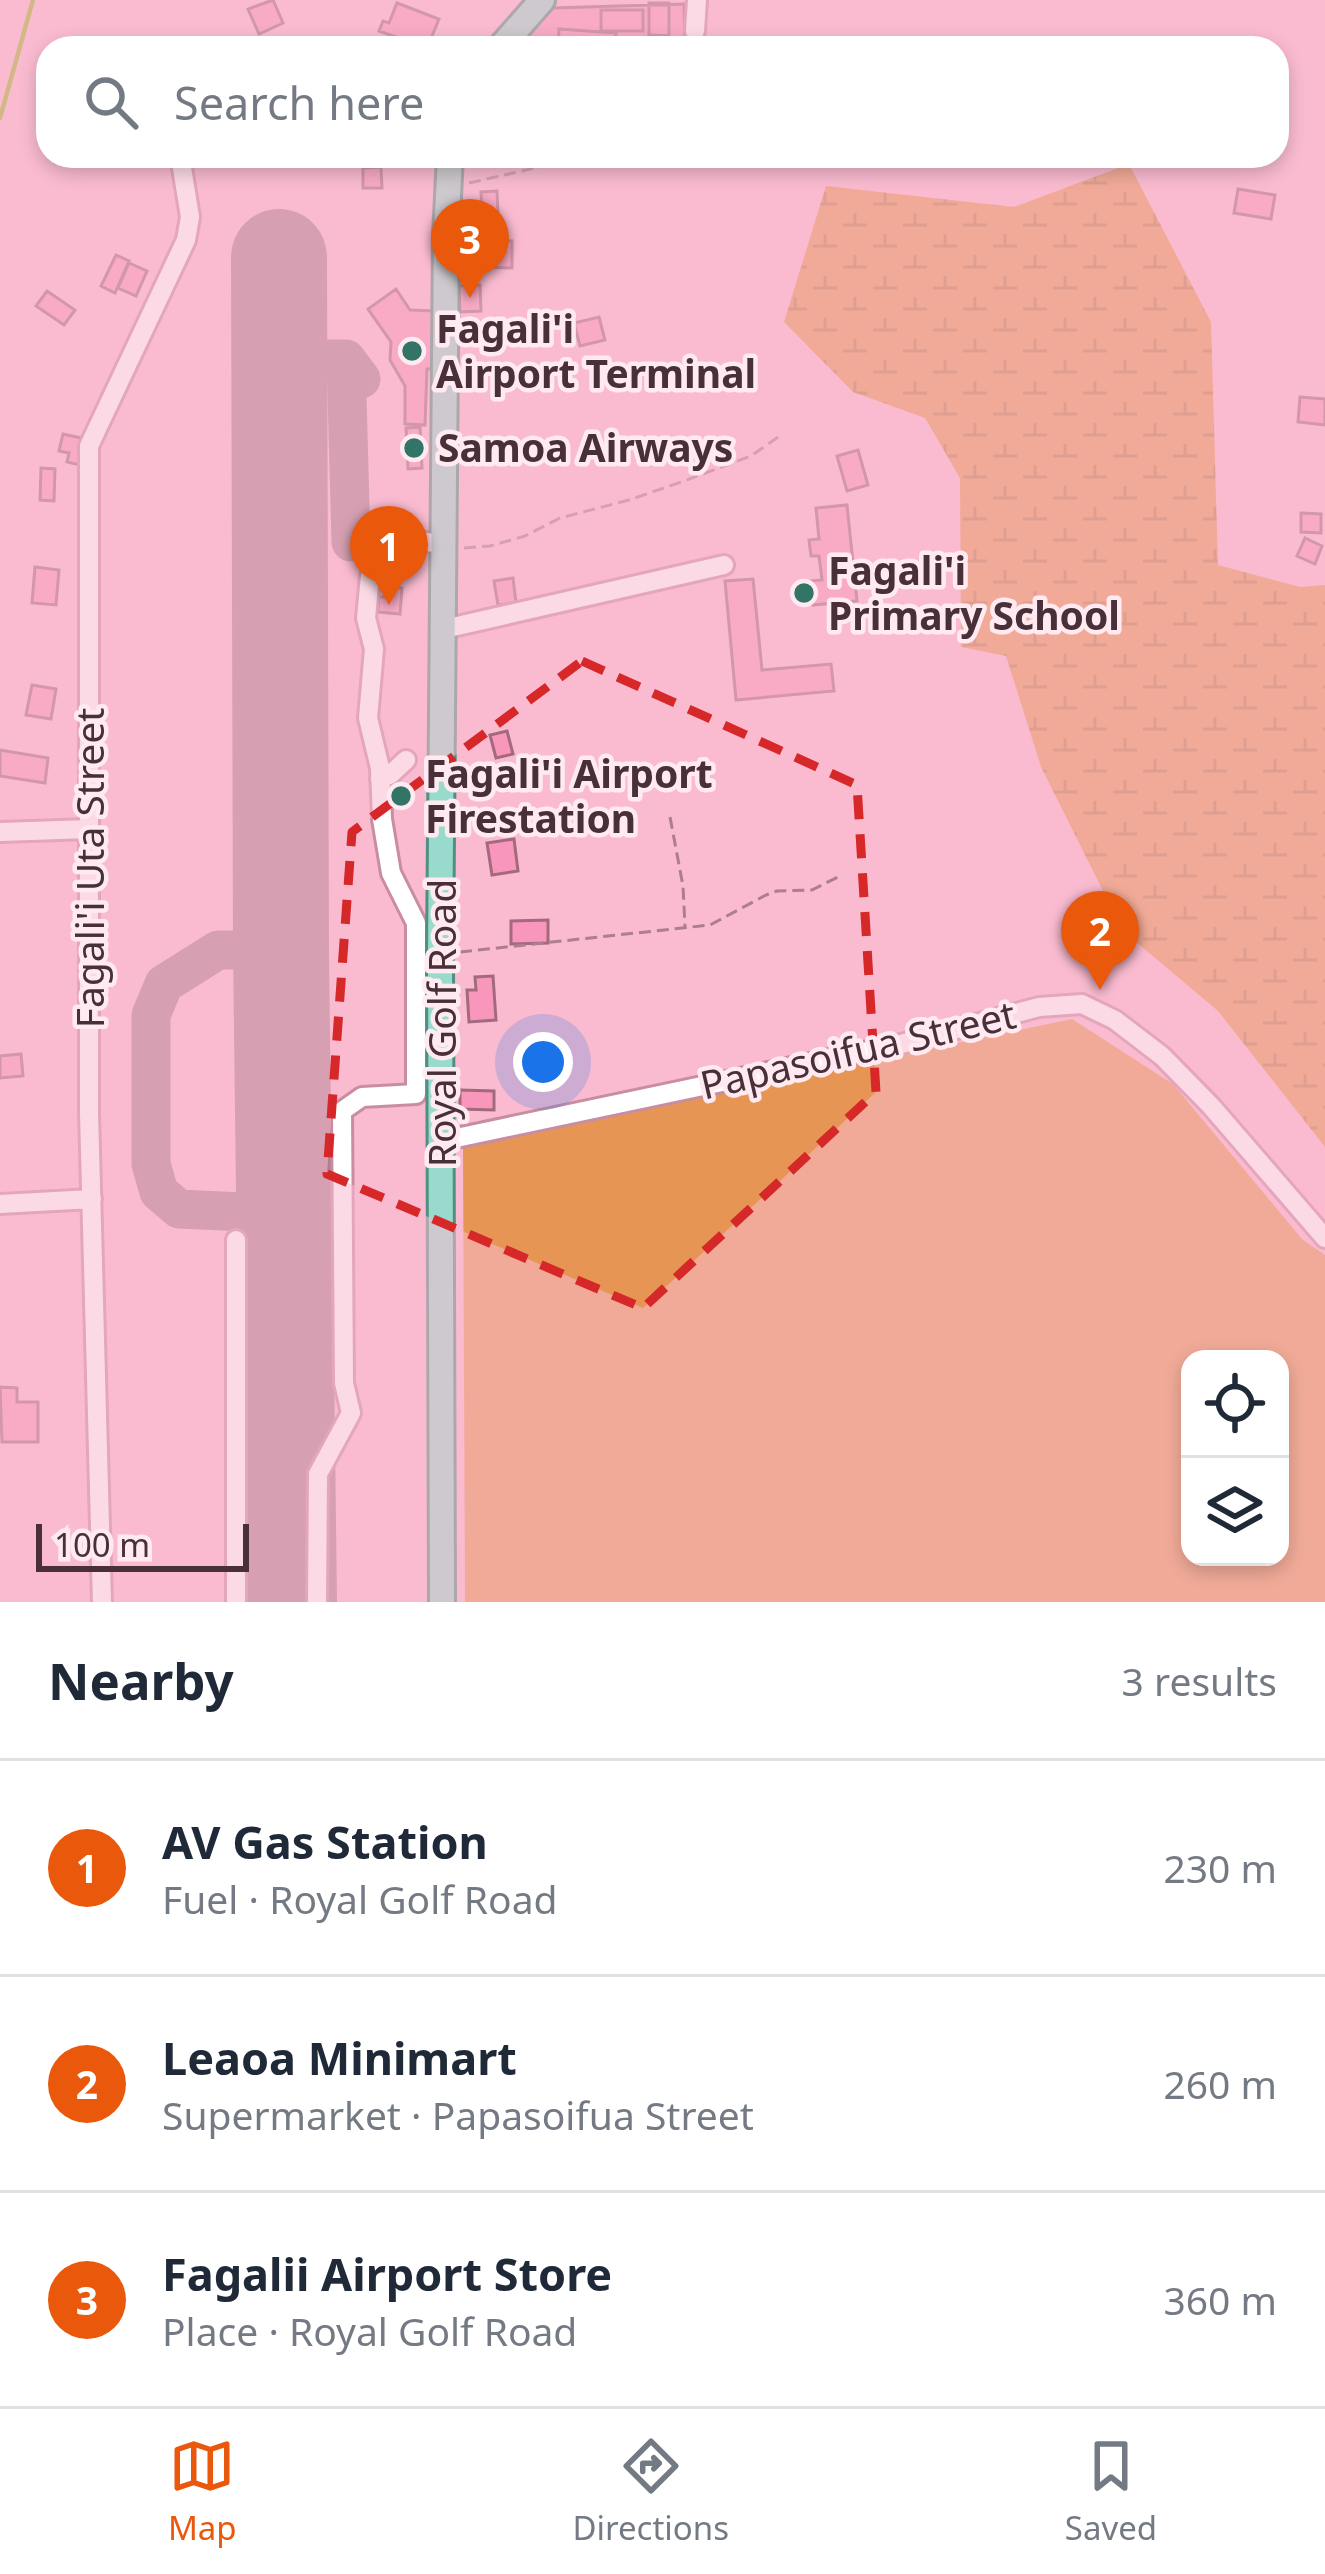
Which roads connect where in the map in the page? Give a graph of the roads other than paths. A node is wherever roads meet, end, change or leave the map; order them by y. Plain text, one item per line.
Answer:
1 (542, 0) edge
2 (697, 0) edge
3 (695, 31) dead end
4 (510, 36) edge
5 (182, 168) edge
6 (450, 168) edge
7 (445, 547) junction
8 (724, 565) dead end
9 (380, 566) junction
10 (388, 590) dead end
11 (444, 629) junction
12 (406, 760) dead end
13 (380, 779) junction
14 (90, 829) junction
15 (0, 832) edge
16 (442, 1142) junction
17 (92, 1199) junction
18 (0, 1204) edge
19 (1325, 1238) edge
20 (236, 1240) dead end
21 (102, 1602) edge
22 (236, 1602) edge
23 (317, 1602) edge
24 (442, 1602) edge

1 - 4 main road
2 - 3 street
5 - 14 street, Fagali'i Uta Street
6 - 7 main road, Royal Golf Road
7 - 9 street
7 - 11 main road, Royal Golf Road
8 - 11 street
9 - 10 street
9 - 13 street
11 - 16 main road, Royal Golf Road
12 - 13 street
13 - 23 street
14 - 15 street
14 - 17 street, Fagali'i Uta Street
16 - 19 street, Papasoifua Street
16 - 24 main road, Royal Golf Road
17 - 18 street
17 - 21 street, Fagali'i Uta Street
20 - 22 street

